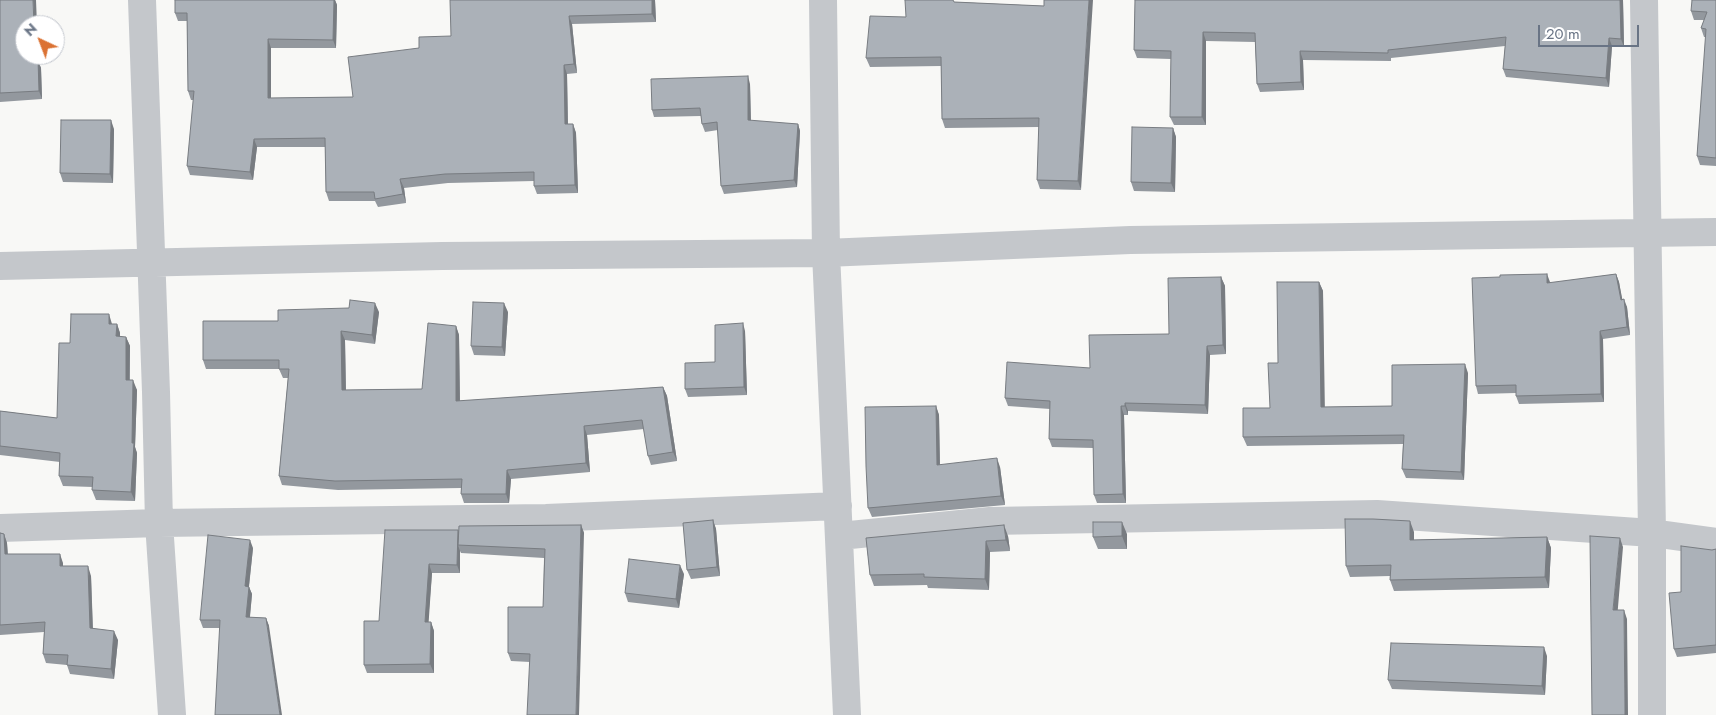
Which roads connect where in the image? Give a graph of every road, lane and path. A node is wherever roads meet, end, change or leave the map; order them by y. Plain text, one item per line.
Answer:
1 (142, 0) edge
2 (823, 0) edge
3 (1644, 0) edge
4 (1716, 232) edge
5 (1647, 233) junction
6 (826, 253) junction
7 (152, 263) junction
8 (0, 266) edge
9 (838, 506) junction
10 (159, 523) junction
11 (0, 528) edge
12 (1652, 533) junction
13 (840, 536) junction
14 (1716, 542) edge
15 (172, 715) edge
16 (847, 715) edge
17 (1652, 715) edge

1 - 7 street
2 - 6 street
3 - 5 street
4 - 5 street
5 - 6 street
5 - 12 street
6 - 7 street
6 - 9 street
7 - 8 street
7 - 10 street
9 - 10 street
9 - 13 street
10 - 11 street
10 - 15 street
12 - 13 street
12 - 14 street
12 - 17 street
13 - 16 street

